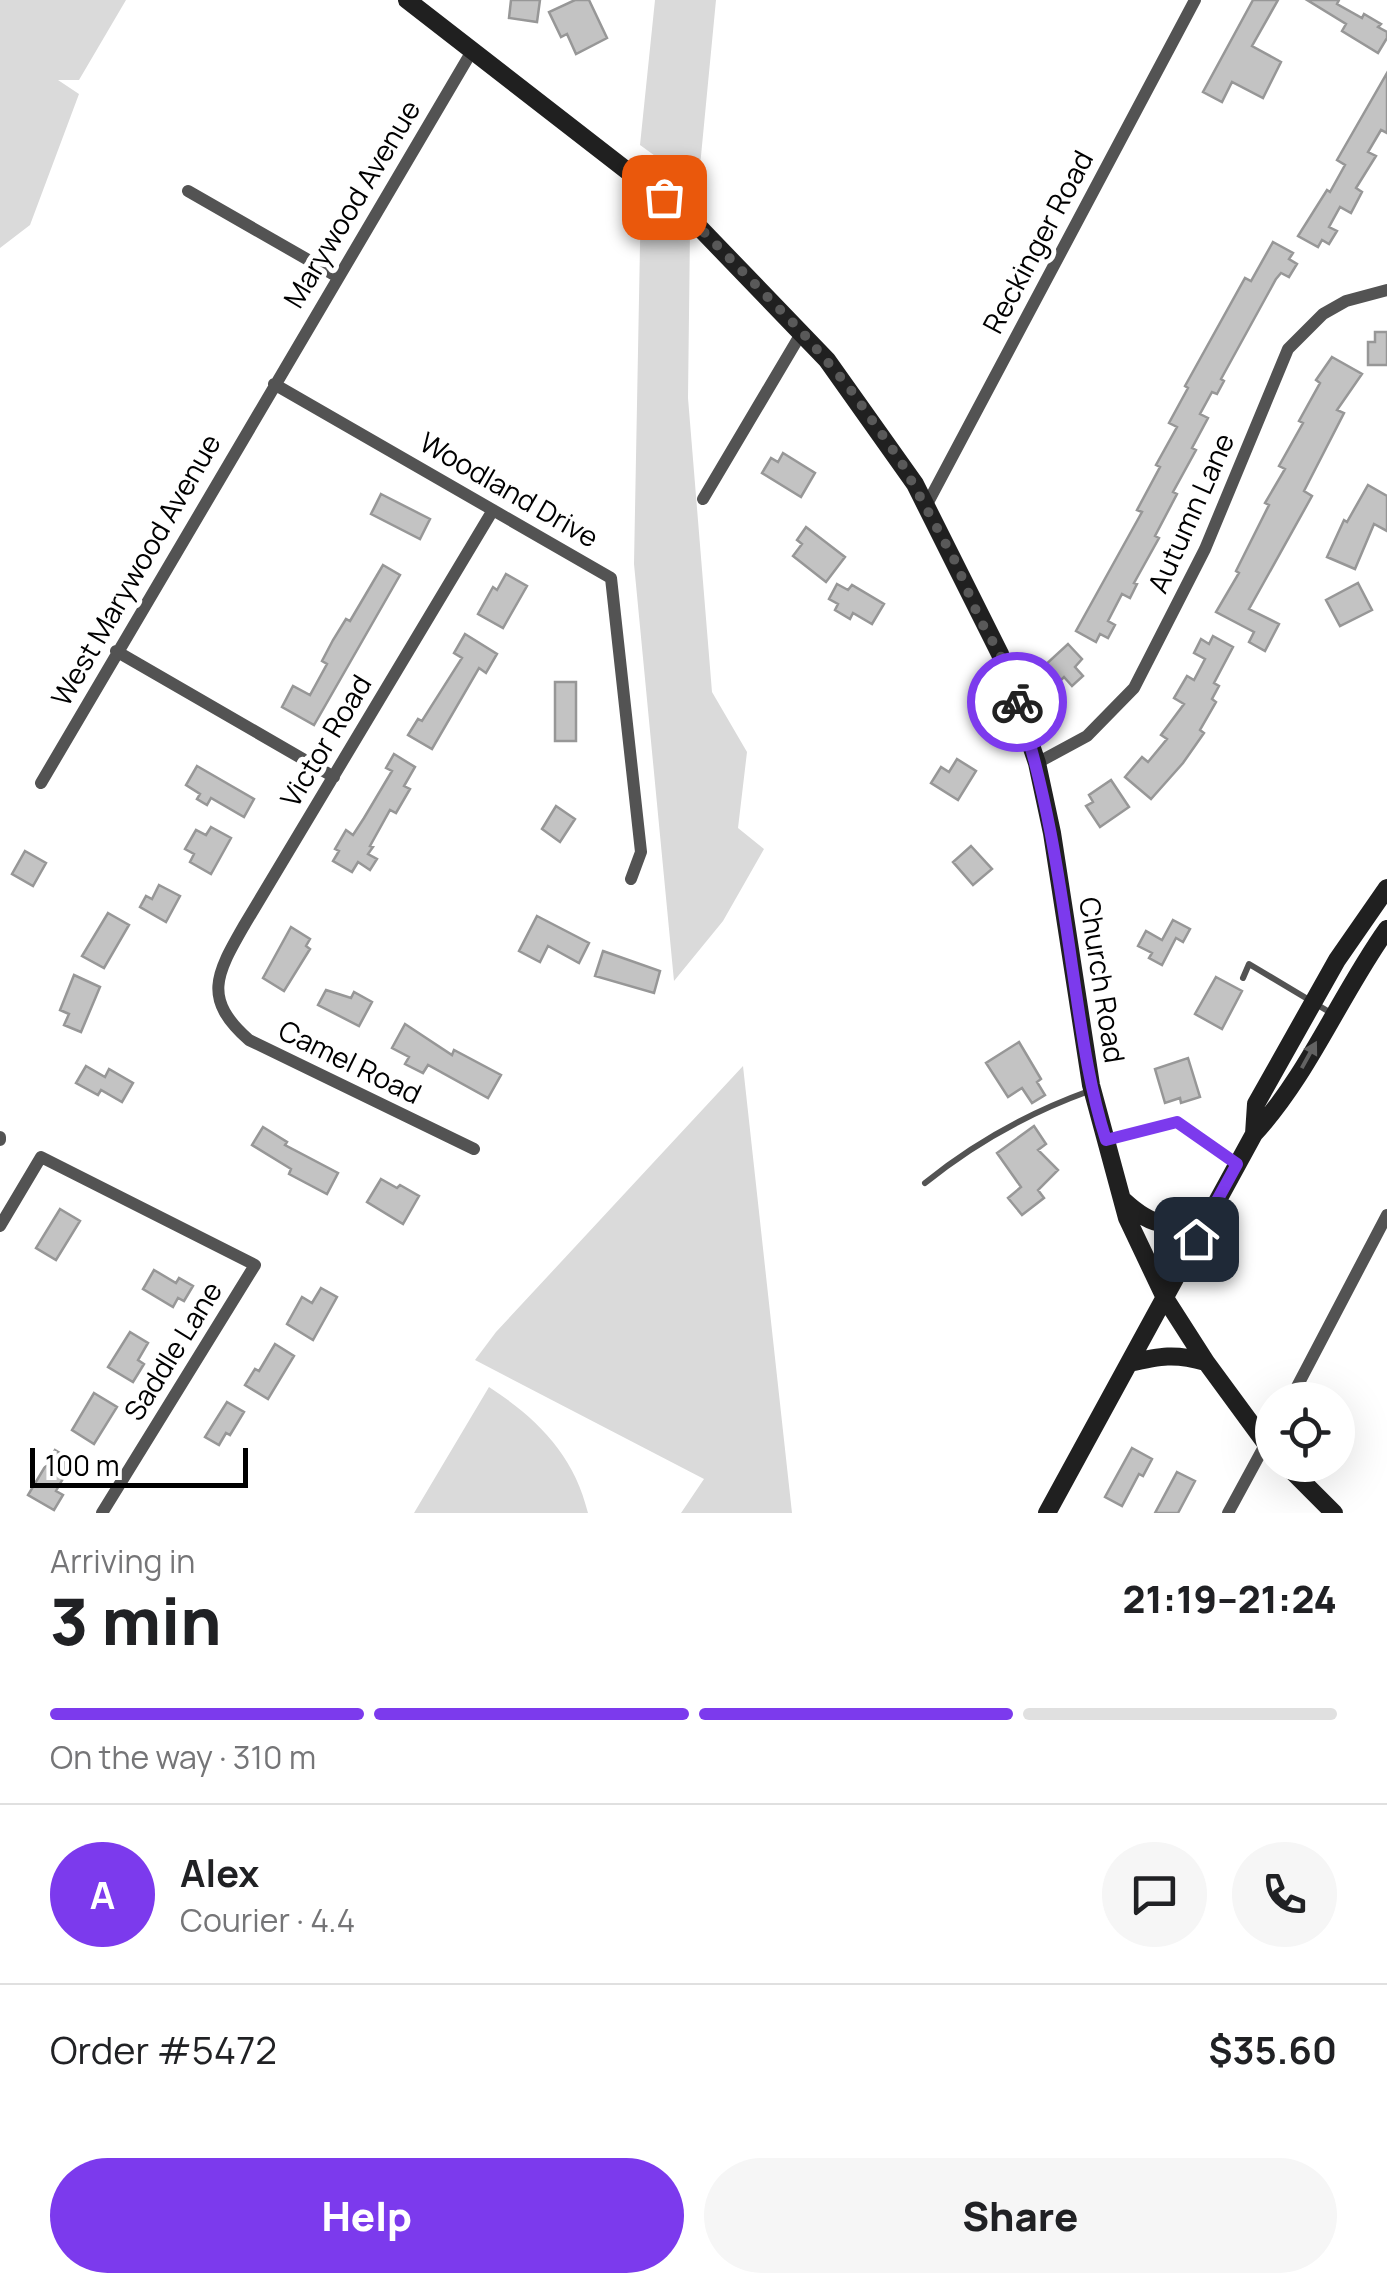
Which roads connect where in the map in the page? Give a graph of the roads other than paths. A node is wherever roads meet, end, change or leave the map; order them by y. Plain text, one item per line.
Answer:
1 (406, 0) edge
2 (1195, 0) edge
3 (472, 51) junction
4 (188, 192) dead end
5 (338, 277) junction
6 (1387, 290) edge
7 (802, 332) junction
8 (274, 384) junction
9 (702, 499) dead end
10 (925, 508) junction
11 (494, 510) junction
12 (116, 651) junction
13 (1038, 762) junction
14 (334, 777) junction
15 (41, 783) dead end
16 (631, 880) dead end
17 (1387, 888) edge
18 (1387, 929) edge
19 (1243, 978) dead end
20 (219, 1002) joint
21 (1312, 1002) junction
22 (1332, 1014) junction
23 (1092, 1090) junction
24 (1254, 1134) junction
25 (1106, 1140) junction
26 (474, 1149) dead end
27 (1237, 1164) junction
28 (925, 1183) dead end
29 (1121, 1198) junction
30 (1212, 1210) junction
31 (1387, 1216) edge
32 (0, 1226) edge
33 (1165, 1298) junction
34 (1206, 1362) junction
35 (1129, 1364) junction
36 (1299, 1382) edge
37 (1255, 1424) edge
38 (1255, 1468) edge
39 (1303, 1482) edge
40 (102, 1513) edge
41 (1048, 1513) edge
42 (1228, 1513) edge
43 (1334, 1513) edge

1 - 3 street, Church Road
2 - 10 street, Reckinger Road
3 - 5 street, Marywood Avenue
3 - 7 street, Church Road
4 - 5 street
5 - 8 street, Marywood Avenue
6 - 13 street, Autumn Lane
7 - 9 street
7 - 10 street, Church Road
8 - 11 street, Woodland Drive
8 - 12 street, West Marywood Avenue
10 - 13 street, Church Road
11 - 14 street, Victor Road
11 - 16 street, Woodland Drive
12 - 14 street
12 - 15 street, West Marywood Avenue
13 - 23 street, Church Road
14 - 20 street, Victor Road
17 - 21 street
18 - 22 street
19 - 21 lane
20 - 26 street, Camel Road
21 - 22 lane
21 - 24 street
24 -> 22 street
23 - 25 street, Church Road
23 - 28 lane
24 - 27 street
25 - 27 lane
25 - 29 street, Church Road
27 - 30 street
29 - 30 street
29 - 33 street, Church Road
30 - 33 street
31 - 36 street
32 - 40 street, Saddle Lane
33 - 34 street, Church Road
33 - 35 street
34 - 35 street
34 - 37 street, Church Road
35 - 41 street
38 - 42 street
39 - 43 street

